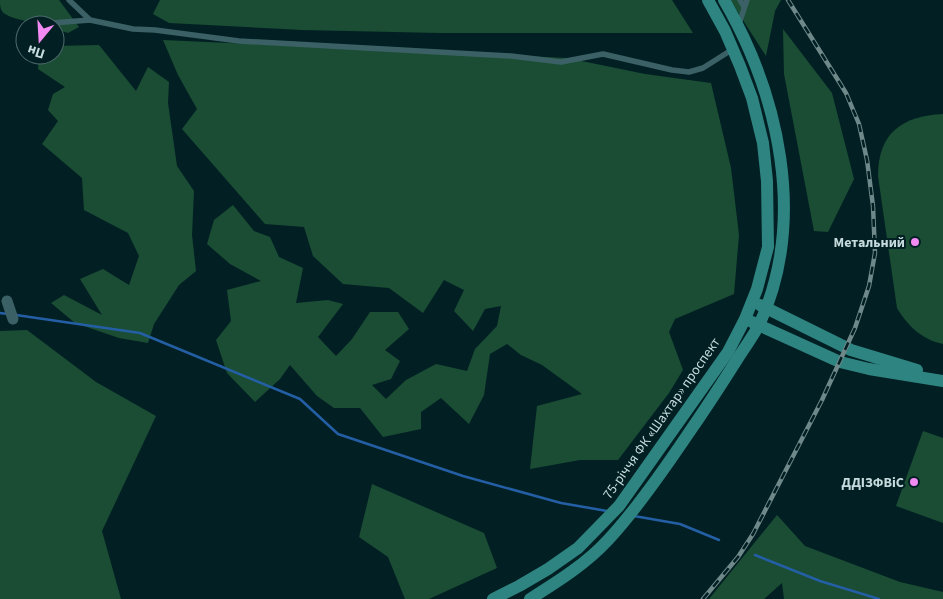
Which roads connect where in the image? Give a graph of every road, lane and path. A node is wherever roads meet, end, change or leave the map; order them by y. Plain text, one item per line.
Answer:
1 (69, 0) edge
2 (708, 0) edge
3 (724, 0) edge
4 (740, 0) edge
5 (747, 0) edge
6 (744, 7) junction
7 (90, 20) junction
8 (65, 22) edge
9 (738, 25) junction
10 (732, 49) junction
11 (7, 301) dead end
12 (753, 302) junction
13 (766, 308) junction
14 (13, 318) dead end
15 (745, 319) junction
16 (759, 325) junction
17 (943, 379) edge
18 (493, 599) edge
19 (530, 599) edge

1 - 7 lane
2 - 10 main road, 75-річчя ФК «Шахтар» проспект
3 - 9 main road, 75-річчя ФК «Шахтар» проспект
4 - 6 lane
5 - 6 lane
6 - 9 lane
7 - 8 lane
7 - 10 lane
9 - 13 main road, 75-річчя ФК «Шахтар» проспект
10 - 12 main road, 75-річчя ФК «Шахтар» проспект
11 - 14 street
12 - 13 main road
12 - 15 main road, 75-річчя ФК «Шахтар» проспект
13 - 16 main road, 75-річчя ФК «Шахтар» проспект
13 - 17 main road
15 - 16 main road
15 - 18 main road, 75-річчя ФК «Шахтар» проспект
16 - 17 main road
16 - 19 main road, 75-річчя ФК «Шахтар» проспект

